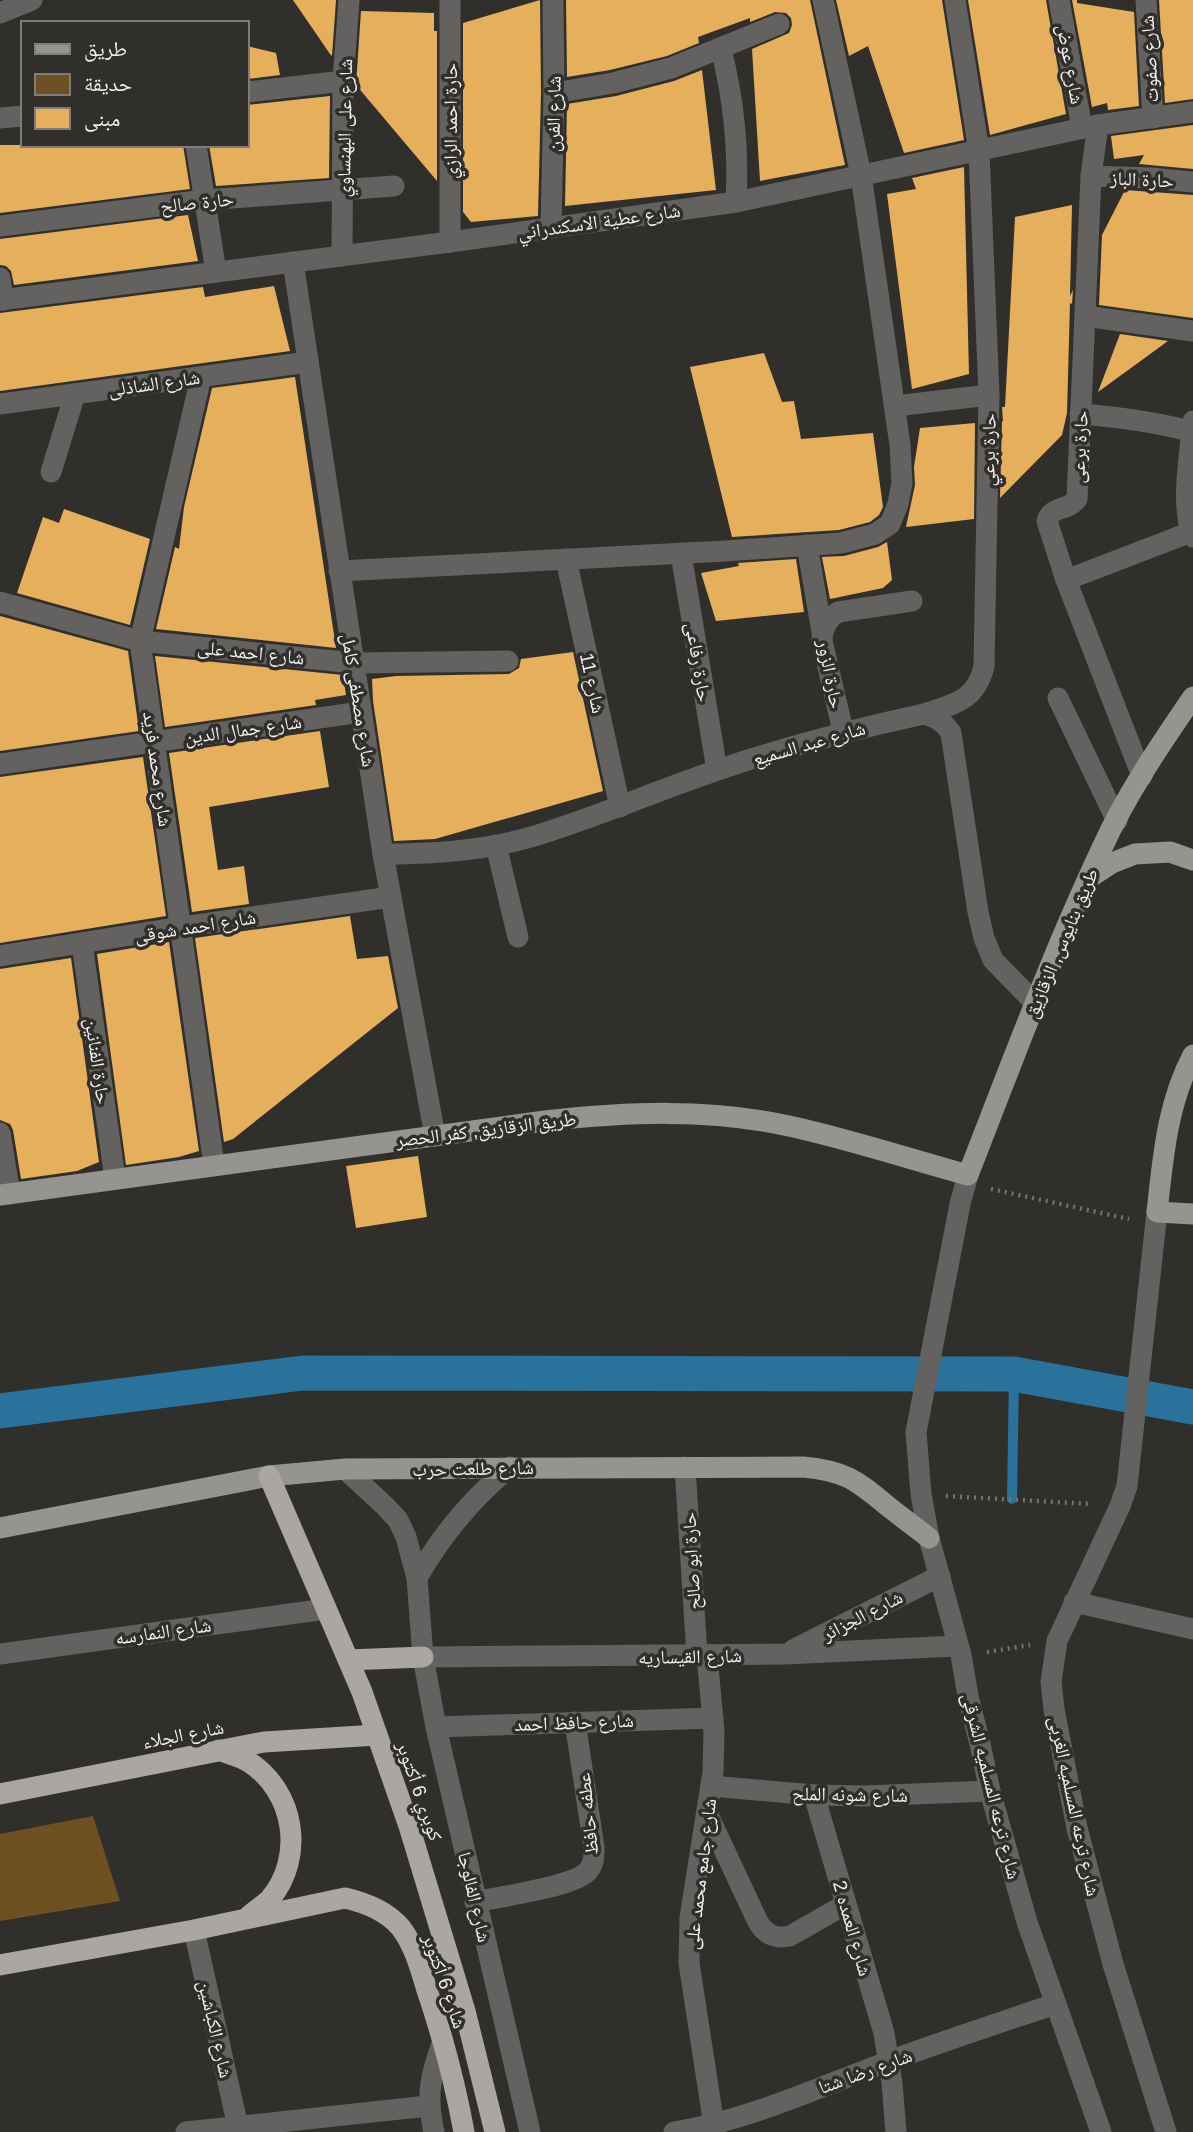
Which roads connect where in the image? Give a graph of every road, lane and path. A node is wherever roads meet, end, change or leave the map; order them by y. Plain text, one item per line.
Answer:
1 (32, 0) edge
2 (349, 0) edge
3 (450, 0) edge
4 (553, 0) edge
5 (823, 0) edge
6 (955, 0) edge
7 (1059, 0) edge
8 (1146, 0) edge
9 (0, 13) edge
10 (779, 23) dead end
11 (722, 48) junction
12 (343, 81) junction
13 (248, 92) edge
14 (554, 93) junction
15 (1193, 112) edge
16 (21, 116) edge
17 (0, 118) edge
18 (1153, 118) junction
19 (1090, 127) junction
20 (196, 147) edge
21 (979, 151) junction
22 (861, 175) junction
23 (1091, 176) junction
24 (1193, 182) edge
25 (394, 186) dead end
26 (343, 190) junction
27 (205, 200) junction
28 (736, 202) junction
29 (0, 226) edge
30 (551, 227) junction
31 (450, 242) junction
32 (342, 256) junction
33 (293, 262) junction
34 (216, 272) junction
35 (0, 278) edge
36 (1, 300) edge
37 (1085, 316) junction
38 (1193, 331) edge
39 (309, 362) junction
40 (201, 377) junction
41 (75, 394) junction
42 (989, 395) junction
43 (0, 404) edge
44 (895, 406) junction
45 (1080, 414) junction
46 (1193, 428) edge
47 (51, 472) dead end
48 (1192, 535) edge
49 (807, 545) junction
50 (681, 554) junction
51 (566, 559) junction
52 (340, 571) junction
53 (1066, 580) junction
54 (912, 601) dead end
55 (0, 602) edge
56 (822, 632) junction
57 (140, 641) junction
58 (508, 661) dead end
59 (354, 663) junction
60 (1193, 697) edge
61 (1058, 698) dead end
62 (361, 712) junction
63 (924, 714) junction
64 (843, 731) junction
65 (155, 742) junction
66 (0, 764) edge
67 (717, 770) junction
68 (1142, 776) junction
69 (620, 807) junction
70 (1116, 821) junction
71 (496, 845) junction
72 (383, 854) junction
73 (1193, 860) edge
74 (1089, 878) junction
75 (391, 897) junction
76 (181, 927) junction
77 (518, 937) dead end
78 (82, 943) junction
79 (0, 956) edge
80 (1035, 1003) junction
81 (1193, 1055) edge
82 (0, 1133) edge
83 (435, 1136) junction
84 (214, 1166) junction
85 (115, 1179) junction
86 (965, 1187) junction
87 (5, 1194) edge
88 (1193, 1214) edge
89 (1155, 1226) junction
90 (510, 1467) junction
91 (685, 1467) junction
92 (345, 1469) junction
93 (269, 1476) junction
94 (921, 1494) junction
95 (1124, 1496) junction
96 (0, 1528) edge
97 (929, 1538) junction
98 (940, 1576) junction
99 (417, 1577) junction
100 (1074, 1602) junction
101 (326, 1609) junction
102 (1193, 1629) edge
103 (1057, 1641) junction
104 (959, 1651) junction
105 (0, 1654) edge
106 (785, 1654) junction
107 (702, 1656) junction
108 (423, 1657) junction
109 (348, 1660) junction
110 (713, 1718) junction
111 (575, 1722) junction
112 (436, 1727) junction
113 (377, 1735) junction
114 (219, 1750) junction
115 (711, 1786) junction
116 (990, 1791) junction
117 (0, 1794) edge
118 (814, 1795) junction
119 (707, 1814) junction
120 (475, 1902) junction
121 (846, 1904) junction
122 (244, 1919) junction
123 (194, 1930) junction
124 (0, 1965) edge
125 (1055, 2004) junction
126 (443, 2041) junction
127 (889, 2061) junction
128 (428, 2106) junction
129 (238, 2127) junction
130 (714, 2128) edge
131 (186, 2132) edge
132 (434, 2132) edge
133 (464, 2132) edge
134 (495, 2132) edge
135 (530, 2132) edge
136 (674, 2132) edge
137 (896, 2132) edge
138 (1101, 2132) edge
139 (1166, 2132) edge

1 - 9 street
2 - 12 street, شارع على البهنساوي
3 - 31 street, حارة احمد الرازي
4 - 14 street, شارع الفرن
5 - 22 street
6 - 21 street, حارة برعي
7 - 19 street, شارع عوض
8 - 18 street, شارع صفوت
10 - 11 street
11 - 14 street
11 - 28 street
12 - 13 street
12 - 26 street, شارع على البهنساوي
14 - 30 street, شارع الفرن
15 - 18 street, شارع عطية الاسكندراني
16 - 17 street
18 - 19 street, شارع عطية الاسكندراني
19 - 21 street, شارع عطية الاسكندراني
19 - 23 street, حارة برعى
20 - 27 street
21 - 22 street, شارع عطية الاسكندراني
21 - 42 street, حارة برعي
22 - 28 street, شارع عطية الاسكندراني
22 - 44 street
23 - 24 street, حارة الباز
23 - 37 street, حارة برعى
25 - 26 street, حارة صالح
26 - 27 street, حارة صالح
26 - 32 street, شارع على البهنساوي
27 - 29 street, حارة صالح
27 - 34 street
28 - 30 street, شارع عطية الاسكندراني
30 - 31 street, شارع عطية الاسكندراني
31 - 32 street, شارع عطية الاسكندراني
32 - 33 street, شارع عطية الاسكندراني
33 - 34 street, شارع عطية الاسكندراني
33 - 39 street, شارع مصطفى كامل
34 - 36 street, شارع عطية الاسكندراني
35 - 36 street
37 - 38 street
37 - 45 street, حارة برعى
39 - 40 street, شارع الشاذلى
39 - 52 street, شارع مصطفى كامل
40 - 41 street, شارع الشاذلى
40 - 57 street, شارع محمد فريد
41 - 43 street, شارع الشاذلى
41 - 47 street
42 - 44 street
42 - 63 street, حارة برعي
44 - 49 street
45 - 46 street
45 - 53 street, حارة برعى
46 - 48 street
48 - 53 street
49 - 50 street
49 - 56 street
50 - 51 street
50 - 67 street, حارة رفاعى
51 - 52 street
51 - 69 street, شارع 11
52 - 59 street, شارع مصطفى كامل
53 - 68 street, حارة برعى
54 - 56 street, حارة الزور
55 - 57 street, شارع احمد على
56 - 64 street, حارة الزور
57 - 59 street, شارع احمد على
57 - 65 street, شارع محمد فريد
58 - 59 street, شارع احمد على
59 - 62 street, شارع مصطفى كامل
60 - 68 main road, طريق بنايوس, الزقازيق
61 - 70 street
62 - 65 street, شارع جمال الدين
62 - 72 street, شارع مصطفى كامل
63 - 64 street, شارع عبد السميع
63 - 80 street
64 - 67 street, شارع عبد السميع
65 - 66 street, شارع جمال الدين
65 - 76 street, شارع محمد فريد
67 - 69 street, شارع عبد السميع
68 - 70 main road, طريق بنايوس, الزقازيق
69 - 71 street, شارع عبد السميع
70 - 74 main road, طريق بنايوس, الزقازيق
71 - 72 street, شارع عبد السميع
71 - 77 street
72 - 75 street, شارع مصطفى كامل
73 - 74 main road
74 - 80 main road, طريق بنايوس, الزقازيق
75 - 76 street, شارع احمد شوقى
75 - 83 street, شارع مصطفى كامل
76 - 78 street, شارع احمد شوقى
76 - 84 street, شارع محمد فريد
78 - 79 street, شارع احمد شوقى
78 - 85 street, حارة الفنانين
80 - 86 main road, طريق بنايوس, الزقازيق
81 - 89 main road
82 - 87 street
83 - 84 main road, طريق الزقازيق, كفر الحصر
83 - 86 main road, طريق الزقازيق, كفر الحصر
84 - 85 main road, طريق الزقازيق, كفر الحصر
85 - 87 main road, طريق الزقازيق, كفر الحصر
86 - 89 path
86 - 94 street, شارع ترعه المسلميه الشرقى
88 - 89 main road
89 - 95 street, شارع ترعه المسلميه الغربى
90 - 91 main road, شارع طلعت حرب
90 - 92 main road, شارع طلعت حرب
90 - 99 street
91 - 97 main road, شارع طلعت حرب
91 - 107 street, حارة ابو صالح
92 - 93 main road, شارع طلعت حرب
92 - 99 street, شارع الفالوجا
93 - 96 main road, شارع طلعت حرب
93 - 101 highway, كوبري 6 أكتوبر
94 - 95 path
94 - 97 street, شارع ترعه المسلميه الشرقى
95 - 100 street, شارع ترعه المسلميه الغربى
97 - 98 street, شارع ترعه المسلميه الشرقى
98 - 104 street, شارع ترعه المسلميه الشرقى
98 - 106 street, شارع الجزائر
99 - 108 street, شارع الفالوجا
100 - 102 street
100 - 103 street, شارع ترعه المسلميه الغربى
101 - 105 street, شارع النمارسه
101 - 109 highway, كوبري 6 أكتوبر
103 - 104 path
103 - 139 street, شارع ترعه المسلميه الغربى
104 - 106 street, شارع القيساريه
104 - 116 street, شارع ترعه المسلميه الشرقى
106 - 107 street, شارع القيساريه
107 - 108 street, شارع القيساريه
107 - 110 street, شارع جامع محمد على
108 - 109 highway
108 - 112 street, شارع الفالوجا
109 - 113 highway, كوبري 6 أكتوبر
110 - 111 street, شارع حافظ احمد
110 - 115 street, شارع جامع محمد على
111 - 112 street, شارع حافظ احمد
111 - 120 street, عطفه حافظ
112 - 120 street, شارع الفالوجا
113 - 114 highway, شارع الجلاء
113 - 134 highway, كوبري 6 أكتوبر
114 - 117 highway, شارع الجلاء
114 - 122 highway
115 - 118 street, شارع شونه الملح
115 - 119 street, شارع جامع محمد على
116 - 118 street, شارع شونه الملح
116 - 125 street, شارع ترعه المسلميه الشرقى
118 - 121 street, شارع العمده 2
119 - 121 street
119 - 130 street, شارع جامع محمد على
120 - 135 street, شارع الفالوجا
121 - 127 street, شارع العمده 2
122 - 123 highway
122 - 126 highway, شارع 6 أكتوبر
123 - 124 highway
123 - 129 street, شارع الكباشين
125 - 127 street, شارع رضا شتا
125 - 138 street, شارع ترعه المسلميه الشرقى
126 - 128 street
126 - 133 highway, شارع 6 أكتوبر
127 - 130 street, شارع رضا شتا
127 - 137 street, شارع العمده 2
128 - 129 street
128 - 132 street
129 - 131 street
130 - 136 street, شارع رضا شتا

